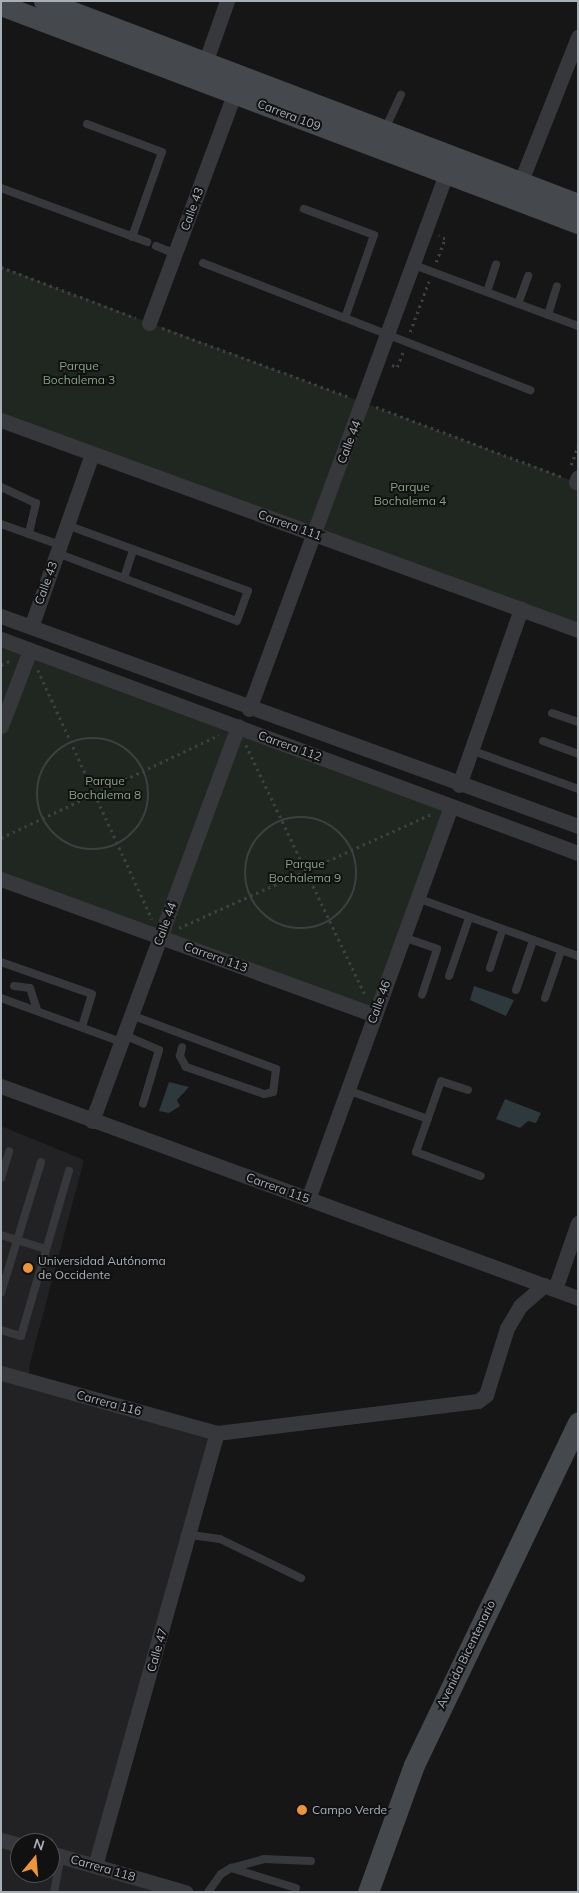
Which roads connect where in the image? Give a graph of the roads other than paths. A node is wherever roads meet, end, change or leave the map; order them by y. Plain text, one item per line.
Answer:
1 (44, 1) edge
2 (227, 1) edge
3 (1, 5) edge
4 (578, 37) edge
5 (205, 63) junction
6 (234, 94) junction
7 (401, 95) dead end
8 (87, 124) dead end
9 (384, 131) junction
10 (446, 174) junction
11 (1, 188) edge
12 (518, 191) junction
13 (578, 204) edge
14 (304, 209) dead end
15 (578, 223) edge
16 (132, 237) junction
17 (146, 242) dead end
18 (156, 246) dead end
19 (176, 254) junction
20 (203, 263) dead end
21 (496, 264) dead end
22 (414, 265) junction
23 (528, 276) dead end
24 (557, 286) dead end
25 (486, 292) junction
26 (518, 304) junction
27 (548, 315) junction
28 (345, 318) junction
29 (150, 323) road end
30 (577, 324) edge
31 (388, 335) junction
32 (530, 390) dead end
33 (1, 420) edge
34 (92, 454) junction
35 (1, 487) edge
36 (1, 524) edge
37 (67, 525) junction
38 (314, 533) junction
39 (29, 534) junction
40 (58, 549) junction
41 (134, 550) junction
42 (124, 578) junction
43 (521, 609) junction
44 (1, 616) edge
45 (31, 627) junction
46 (578, 630) edge
47 (1, 639) edge
48 (30, 650) junction
49 (249, 710) junction
50 (552, 713) dead end
51 (578, 722) edge
52 (1, 726) edge
53 (238, 726) junction
54 (543, 741) dead end
55 (471, 750) junction
56 (578, 754) edge
57 (459, 785) junction
58 (578, 788) edge
59 (451, 806) junction
60 (578, 826) edge
61 (578, 853) edge
62 (1, 879) edge
63 (417, 898) junction
64 (469, 918) junction
65 (502, 930) junction
66 (160, 937) junction
67 (403, 937) junction
68 (533, 941) junction
69 (561, 950) junction
70 (578, 956) edge
71 (1, 962) edge
72 (490, 968) dead end
73 (449, 976) dead end
74 (14, 986) dead end
75 (516, 990) dead end
76 (422, 995) dead end
77 (1, 998) edge
78 (545, 998) dead end
79 (37, 1010) junction
80 (131, 1015) junction
81 (375, 1015) junction
82 (82, 1026) junction
83 (123, 1039) junction
84 (182, 1047) dead end
85 (1, 1086) edge
86 (347, 1090) junction
87 (468, 1090) dead end
88 (143, 1104) dead end
89 (428, 1119) junction
90 (92, 1121) junction
91 (9, 1152) dead end
92 (41, 1162) dead end
93 (69, 1171) dead end
94 (482, 1176) dead end
95 (1, 1178) edge
96 (308, 1199) junction
97 (578, 1224) edge
98 (1, 1235) edge
99 (18, 1240) junction
100 (46, 1249) junction
101 (549, 1287) junction
102 (1, 1293) edge
103 (578, 1298) edge
104 (1, 1330) edge
105 (1, 1374) edge
106 (578, 1422) edge
107 (217, 1433) junction
108 (191, 1535) junction
109 (300, 1578) dead end
110 (60, 1856) edge
111 (311, 1861) dead end
112 (95, 1866) junction
113 (231, 1868) junction
114 (296, 1888) dead end
115 (185, 1892) edge
116 (208, 1892) edge
117 (368, 1892) edge

1 - 5 main road, Carrera 109
2 - 5 street
3 - 6 main road, Carrera 109
4 - 12 street
5 - 9 main road, Carrera 109
6 - 10 main road, Carrera 109
6 - 19 street, Calle 43
7 - 9 lane
8 - 16 lane
9 - 12 main road, Carrera 109
10 - 12 main road, Carrera 109
10 - 22 street, Calle 44
11 - 16 lane
12 - 13 main road, Carrera 109
12 - 15 main road, Carrera 109
14 - 28 lane
16 - 17 lane
18 - 19 lane
19 - 29 street, Calle 43
20 - 28 lane
21 - 25 lane
22 - 25 lane
22 - 31 street, Calle 44
23 - 26 lane
24 - 27 lane
25 - 26 lane
26 - 27 lane
27 - 30 lane
28 - 31 lane
31 - 32 lane
31 - 38 street, Calle 44
33 - 34 street, Carrera 111
34 - 37 street, Calle 43
34 - 38 street, Carrera 111
35 - 39 lane
36 - 39 lane
37 - 40 street, Calle 43
37 - 41 lane
38 - 43 street, Carrera 111
38 - 49 street, Calle 44
39 - 40 lane
40 - 42 lane
40 - 45 street, Calle 43
41 - 42 lane
41 - 42 lane
43 - 46 street, Carrera 111
43 - 55 street
44 - 45 street, Carrera 112
45 - 49 street, Carrera 112
47 - 48 street, Carrera 112
48 - 52 street
48 - 53 street, Carrera 112
49 - 57 street, Carrera 112
50 - 51 lane
53 - 59 street, Carrera 112
53 - 66 street, Calle 44
54 - 56 lane
55 - 57 street
55 - 58 lane
57 - 60 street, Carrera 112
59 - 61 street, Carrera 112
59 - 63 street, Calle 46
62 - 66 street, Carrera 113
63 - 64 lane
63 - 67 street, Calle 46
64 - 65 lane
64 - 73 lane
65 - 68 lane
65 - 72 lane
66 - 80 street, Calle 44
66 - 81 street, Carrera 113
67 - 76 lane
67 - 81 street, Calle 46
68 - 69 lane
68 - 75 lane
69 - 70 lane
69 - 78 lane
71 - 82 lane
74 - 79 lane
77 - 79 lane
79 - 82 lane
80 - 83 street, Calle 44
80 - 84 lane
81 - 86 street, Calle 46
82 - 83 lane
83 - 88 lane
83 - 90 street, Calle 44
85 - 90 street, Carrera 115
86 - 89 lane
86 - 96 street, Calle 46
87 - 89 lane
89 - 94 lane
90 - 96 street, Carrera 115
91 - 95 lane
92 - 99 lane
93 - 100 lane
96 - 101 street, Carrera 115
97 - 101 street
98 - 99 lane
99 - 100 lane
99 - 102 lane
100 - 104 lane
101 - 103 street, Carrera 115
101 - 107 street
105 - 107 street, Carrera 116
106 - 117 main road, Avenida Bicentenario
107 - 108 street, Calle 47
108 - 109 lane
108 - 112 street, Calle 47
110 - 112 street, Carrera 118
111 - 113 lane
112 - 115 street, Carrera 118
113 - 114 lane
113 - 116 lane

